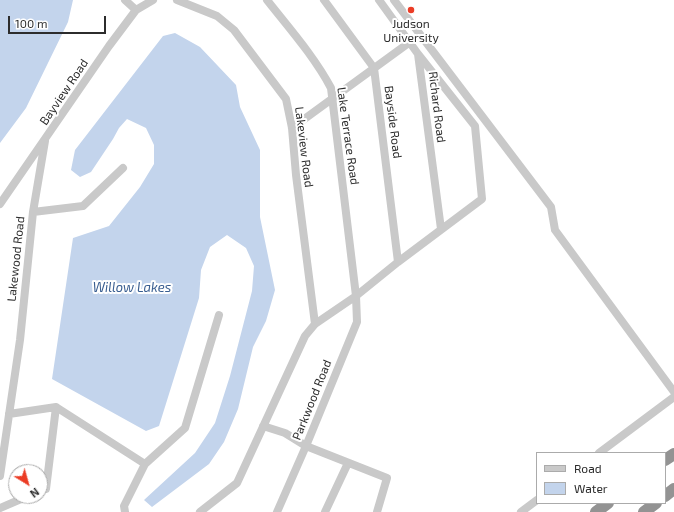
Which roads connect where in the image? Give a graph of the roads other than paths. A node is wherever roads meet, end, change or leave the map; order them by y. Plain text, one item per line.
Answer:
1 (125, 0) edge
2 (153, 0) edge
3 (177, 0) edge
4 (267, 0) edge
5 (324, 0) edge
6 (379, 0) edge
7 (394, 0) edge
8 (136, 10) junction
9 (410, 42) junction
10 (418, 54) junction
11 (374, 68) junction
12 (333, 98) junction
13 (292, 128) junction
14 (45, 140) junction
15 (123, 168) dead end
16 (0, 204) edge
17 (33, 212) junction
18 (441, 229) junction
19 (398, 262) junction
20 (356, 296) junction
21 (219, 315) dead end
22 (315, 324) junction
23 (674, 392) edge
24 (674, 397) edge
25 (56, 407) junction
26 (9, 414) junction
27 (263, 426) junction
28 (3, 435) edge
29 (306, 446) junction
30 (600, 452) edge
31 (348, 463) junction
32 (145, 464) junction
33 (48, 473) edge
34 (0, 476) edge
35 (536, 501) edge
36 (9, 504) edge
37 (607, 504) edge
38 (655, 504) edge
39 (0, 508) edge
40 (125, 512) edge
41 (200, 512) edge
42 (277, 512) edge
43 (325, 512) edge
44 (377, 512) edge
45 (520, 512) edge
46 (596, 512) edge
47 (644, 512) edge

1 - 8 street
2 - 8 street, Bayview Road
3 - 13 street, Lakeview Road
4 - 12 street, Lake Terrace Road
5 - 11 street, Bayside Road
6 - 9 street, Richard Road
7 - 23 street
8 - 14 street, Bayview Road
9 - 10 street, Richard Road
9 - 11 street
10 - 18 street, Richard Road
10 - 18 street
11 - 12 street
11 - 19 street, Bayside Road
12 - 13 street
12 - 20 street, Lake Terrace Road
13 - 22 street, Lakeview Road
14 - 16 street, Bayview Road
14 - 17 street, Lakewood Road
15 - 17 street
17 - 26 street, Lakewood Road
18 - 19 street
19 - 20 street
20 - 22 street
20 - 29 street, Parkwood Road
21 - 32 street
22 - 27 street
24 - 30 street
25 - 26 street
25 - 32 street
25 - 33 street
26 - 28 street, Lakewood Road
27 - 29 street
27 - 41 street
28 - 34 street, Lakewood Road
29 - 31 street
29 - 42 street, Parkwood Road
31 - 43 street
31 - 44 street
32 - 40 street
35 - 45 street
36 - 39 street
37 - 46 highway
38 - 47 highway

